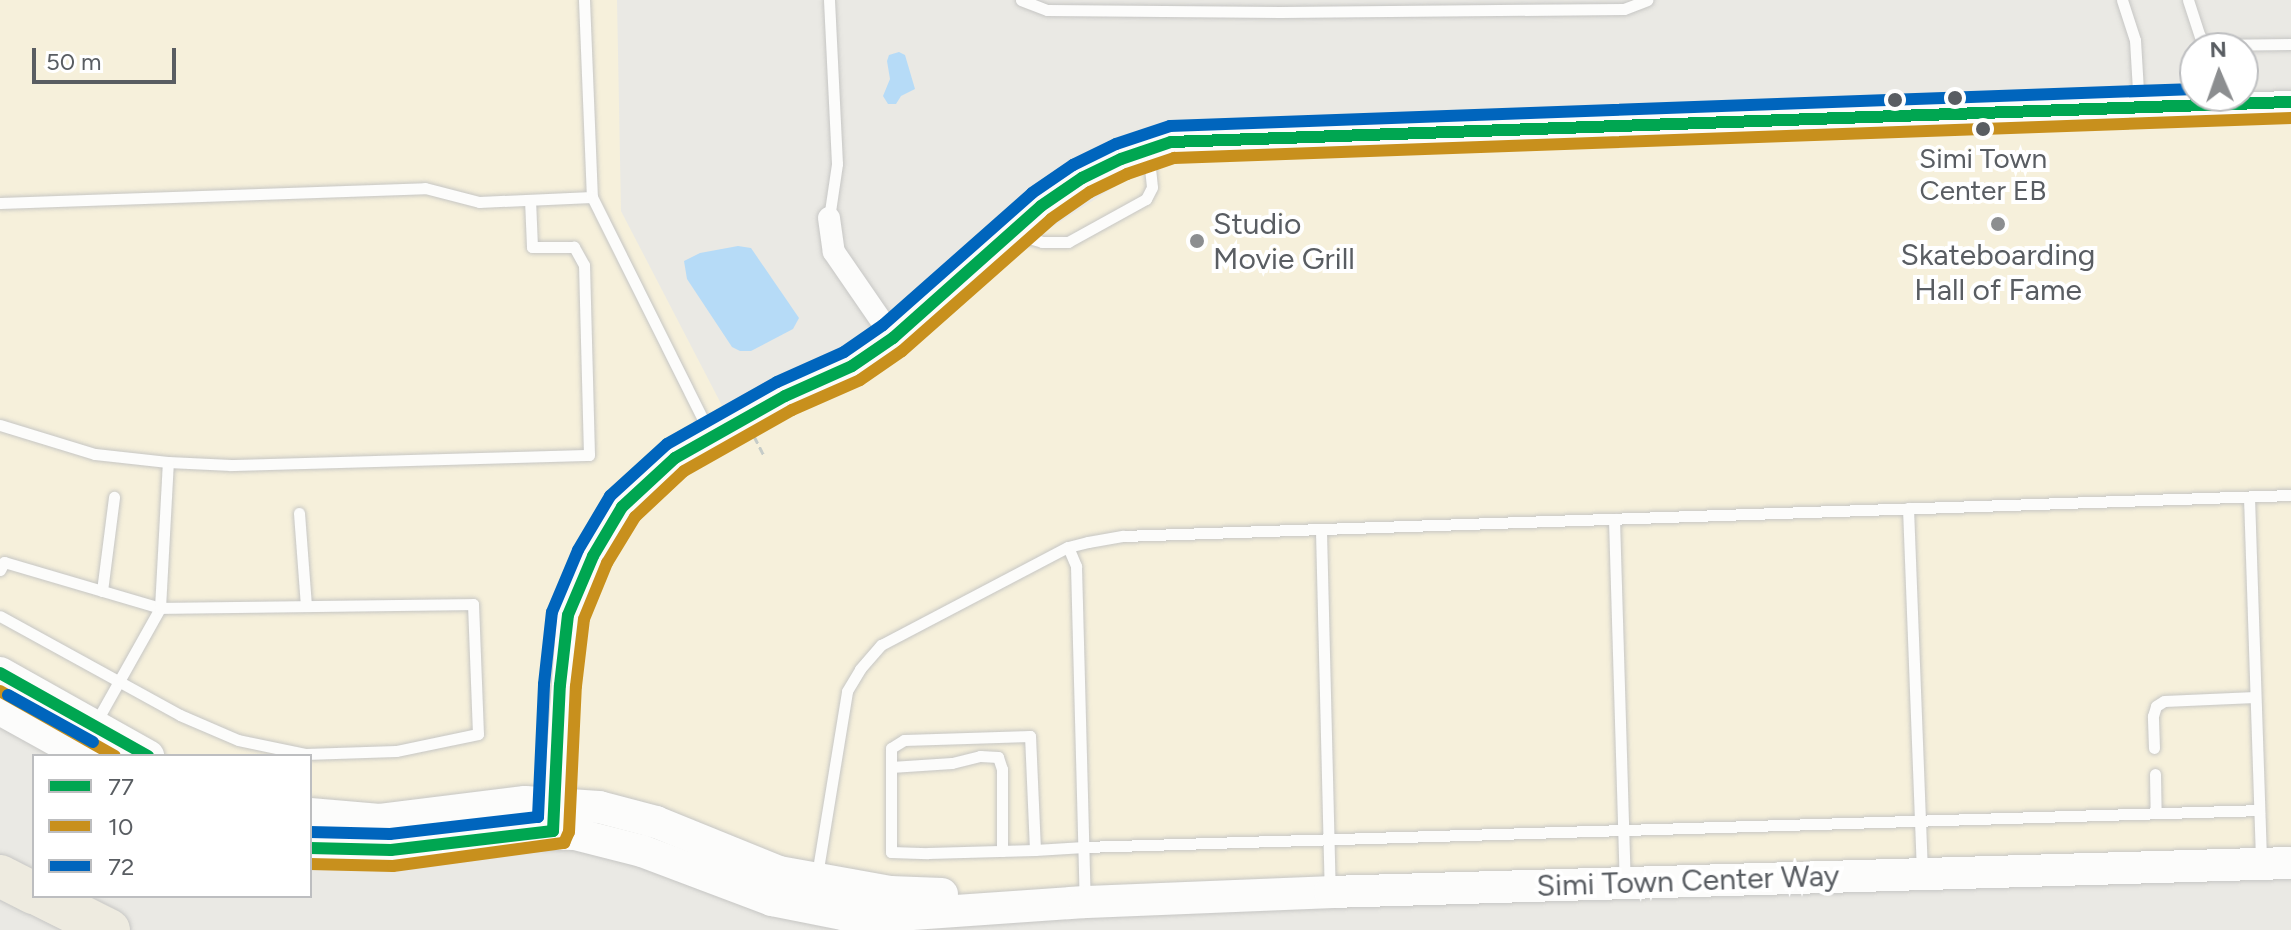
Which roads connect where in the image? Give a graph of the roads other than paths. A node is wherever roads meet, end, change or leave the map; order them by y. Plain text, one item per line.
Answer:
1 (584, 0) edge
2 (829, 0) edge
3 (1021, 0) edge
4 (1647, 0) edge
5 (2122, 0) edge
6 (2188, 0) edge
7 (2291, 44) edge
8 (2291, 102) edge
9 (2139, 107) junction
10 (1148, 150) junction
11 (592, 197) junction
12 (530, 200) junction
13 (0, 203) edge
14 (829, 218) joint
15 (1010, 233) junction
16 (893, 338) junction
17 (0, 425) edge
18 (711, 436) junction
19 (168, 462) junction
20 (2291, 495) edge
21 (114, 497) dead end
22 (2249, 497) junction
23 (1908, 508) junction
24 (299, 513) dead end
25 (1614, 519) junction
26 (1321, 531) junction
27 (1068, 547) junction
28 (0, 570) edge
29 (102, 591) junction
30 (306, 606) junction
31 (160, 608) junction
32 (0, 616) edge
33 (0, 673) edge
34 (121, 682) junction
35 (2255, 697) junction
36 (0, 709) edge
37 (86, 744) edge
38 (2154, 748) dead end
39 (138, 754) edge
40 (891, 767) junction
41 (2155, 774) dead end
42 (2259, 810) junction
43 (2156, 813) junction
44 (312, 814) edge
45 (553, 817) junction
46 (1919, 821) junction
47 (1624, 830) junction
48 (1329, 839) junction
49 (1084, 847) junction
50 (312, 848) edge
51 (1035, 850) junction
52 (1002, 851) junction
53 (2276, 864) edge
54 (1922, 873) junction
55 (0, 876) edge
56 (1625, 882) junction
57 (32, 892) edge
58 (1330, 892) junction
59 (814, 895) junction
60 (45, 898) edge
61 (1085, 902) junction
62 (109, 930) edge

1 - 11 lane
2 - 14 lane
3 - 4 lane
5 - 9 lane
6 - 7 lane
8 - 9 street
9 - 10 street
10 - 15 street
10 - 15 lane
11 - 12 lane
11 - 18 lane
12 - 13 lane
12 - 19 lane
14 - 16 street
15 - 16 street
16 - 18 street
17 - 19 lane
18 - 45 street
19 - 31 lane
20 - 22 lane
21 - 29 lane
22 - 23 lane
22 - 35 lane
23 - 25 lane
23 - 46 lane
24 - 30 lane
25 - 26 lane
25 - 47 lane
26 - 27 lane
26 - 48 lane
27 - 49 lane
27 - 59 lane
28 - 29 lane
29 - 31 lane
30 - 31 lane
30 - 34 lane
31 - 34 lane
32 - 34 lane
33 - 37 street
34 - 37 lane
35 - 38 lane
35 - 42 lane
36 - 37 street
37 - 39 street
40 - 51 lane
40 - 52 lane
40 - 52 lane
41 - 43 lane
42 - 43 lane
42 - 53 lane
43 - 46 lane
44 - 45 street, Simi Town Center Way
45 - 50 street, Simi Town Center Way
45 - 59 street, Simi Town Center Way
46 - 47 lane
46 - 54 lane
47 - 48 lane
47 - 56 lane
48 - 49 lane
48 - 58 lane
49 - 51 lane
49 - 61 lane
51 - 52 lane
53 - 54 street, Simi Town Center Way
54 - 56 street, Simi Town Center Way
55 - 57 highway
56 - 58 street, Simi Town Center Way
58 - 61 street, Simi Town Center Way
59 - 61 street, Simi Town Center Way
60 - 62 highway

